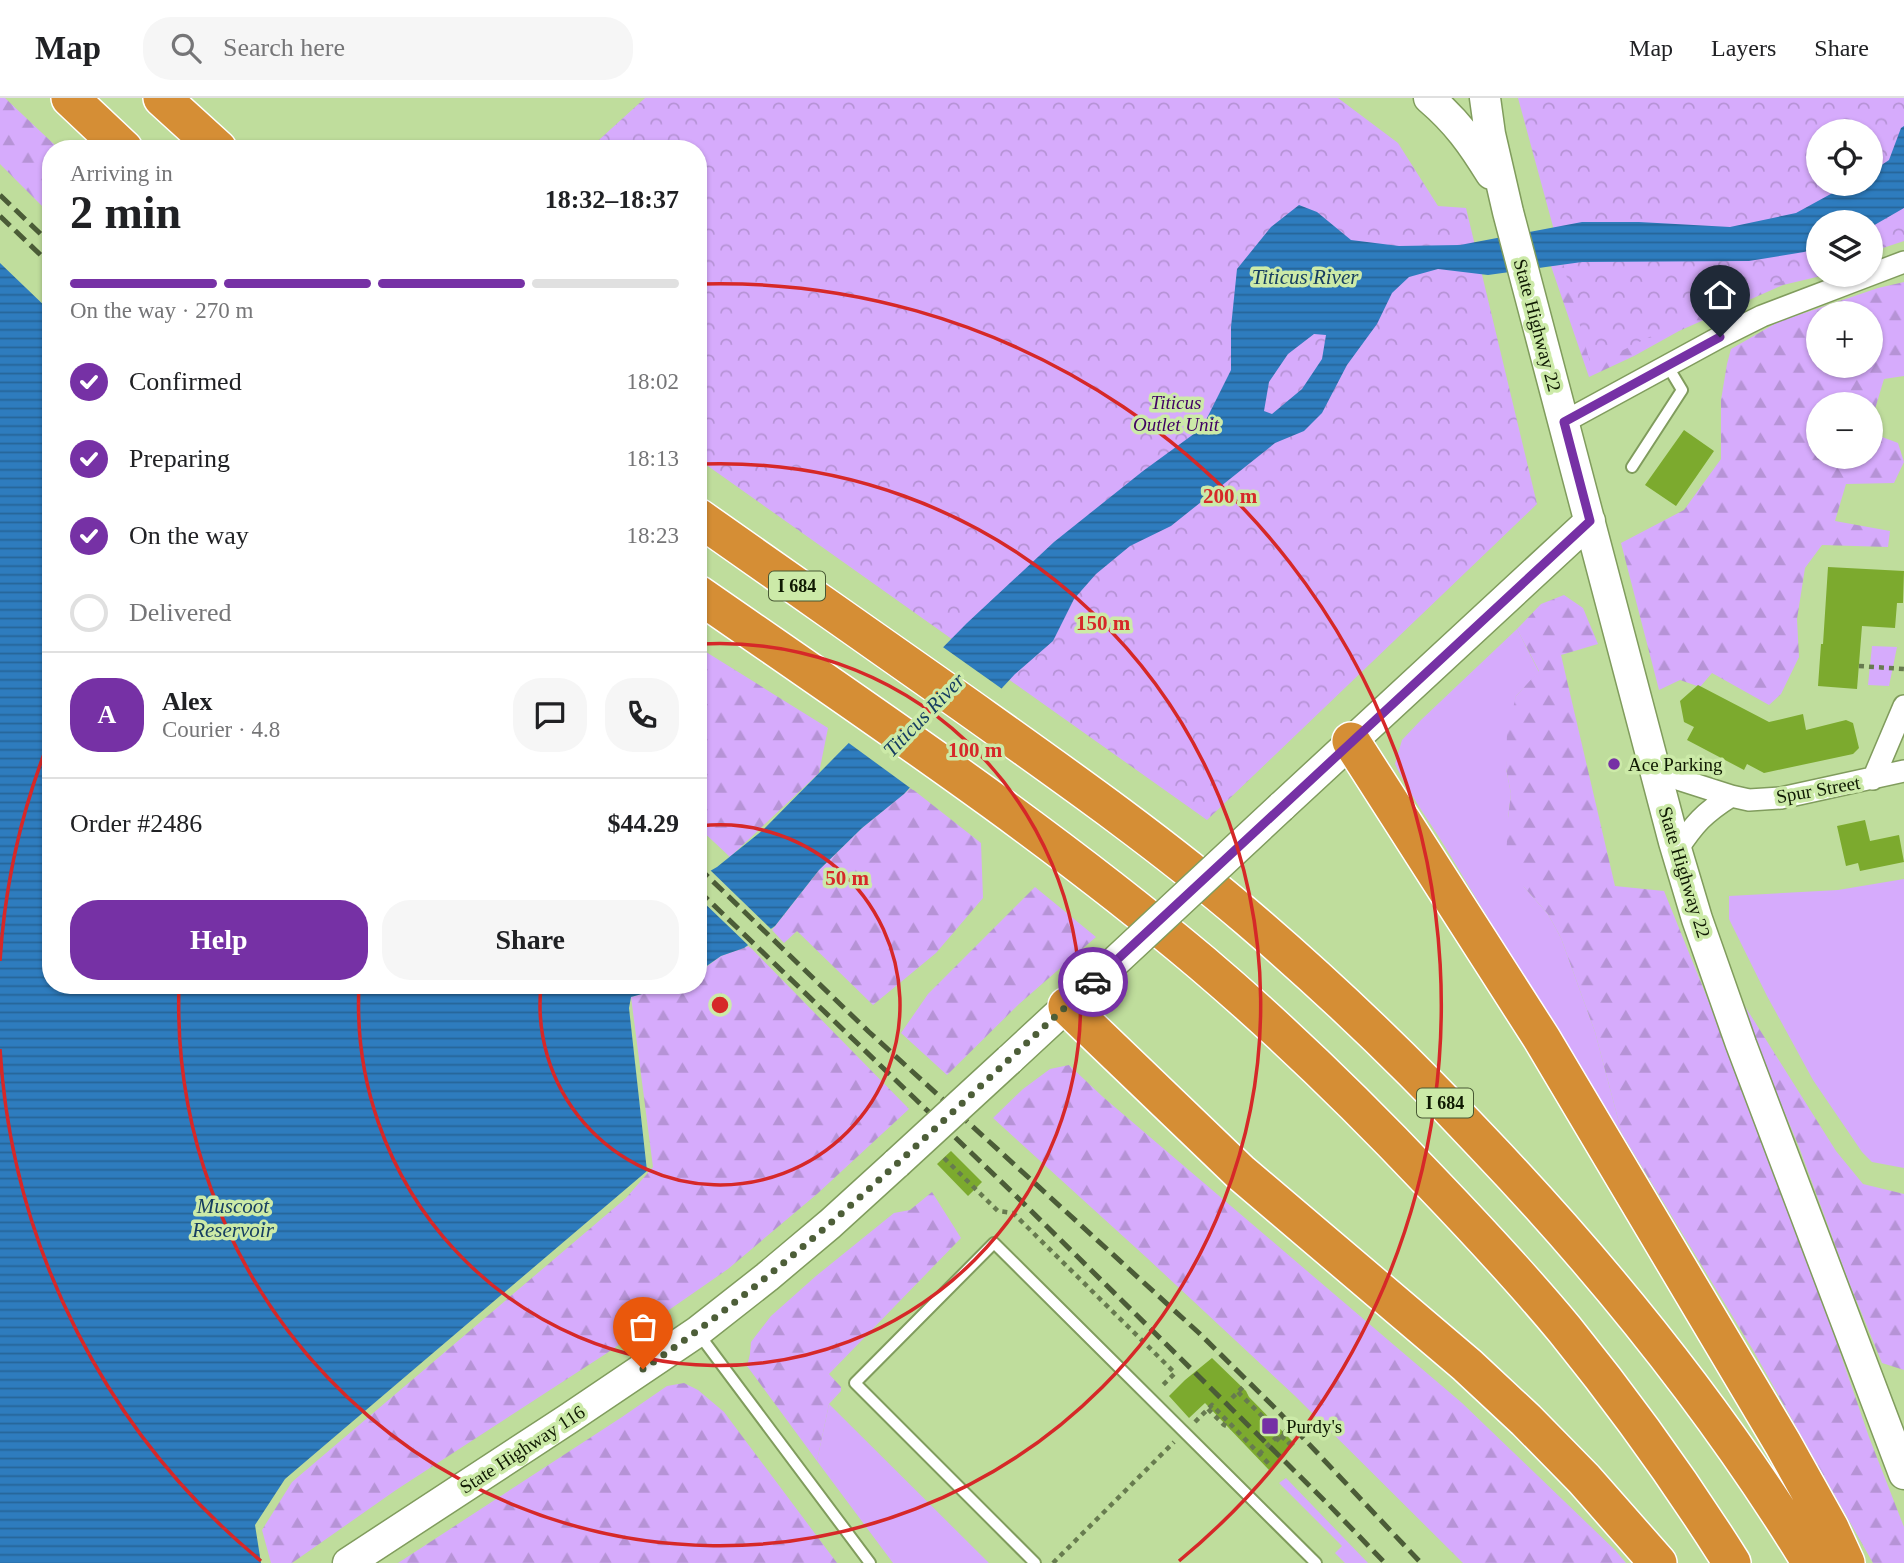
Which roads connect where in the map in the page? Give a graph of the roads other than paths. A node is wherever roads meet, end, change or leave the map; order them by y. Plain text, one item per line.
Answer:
1 (70, 98) edge
2 (162, 98) edge
3 (1429, 98) edge
4 (1485, 98) edge
5 (114, 140) edge
6 (208, 140) edge
7 (1508, 212) junction
8 (1904, 262) edge
9 (1668, 365) junction
10 (1564, 422) junction
11 (1632, 467) dead end
12 (1590, 521) junction
13 (707, 523) edge
14 (707, 600) edge
15 (1904, 706) edge
16 (1351, 741) junction
17 (1654, 765) junction
18 (1904, 771) edge
19 (1873, 779) junction
20 (1731, 796) junction
21 (1677, 850) junction
22 (1067, 1006) junction
23 (697, 1332) junction
24 (1904, 1474) edge
25 (360, 1555) edge
26 (1309, 1561) edge
27 (870, 1563) edge
28 (1035, 1563) edge
29 (1658, 1563) edge
30 (1732, 1563) edge
31 (1811, 1563) edge
32 (1846, 1563) edge

1 - 5 highway
2 - 6 highway
3 - 7 main road
4 - 7 main road
7 - 10 main road, State Highway 22
8 - 9 street
9 - 10 street
9 - 11 lane
10 - 12 main road, State Highway 22
12 - 16 main road
12 - 17 main road, State Highway 22
13 - 31 highway, I 684
14 - 30 highway
15 - 19 street
16 - 22 main road, State Highway 116, bridge
16 - 32 highway
17 - 20 street, Spur Street
17 - 21 main road, State Highway 22
18 - 19 street, Spur Street
19 - 20 street, Spur Street
20 - 21 street
21 - 24 main road, State Highway 22
22 - 23 main road, State Highway 116, bridge
22 - 29 highway
23 - 25 main road, State Highway 116
23 - 27 lane
26 - 28 lane

